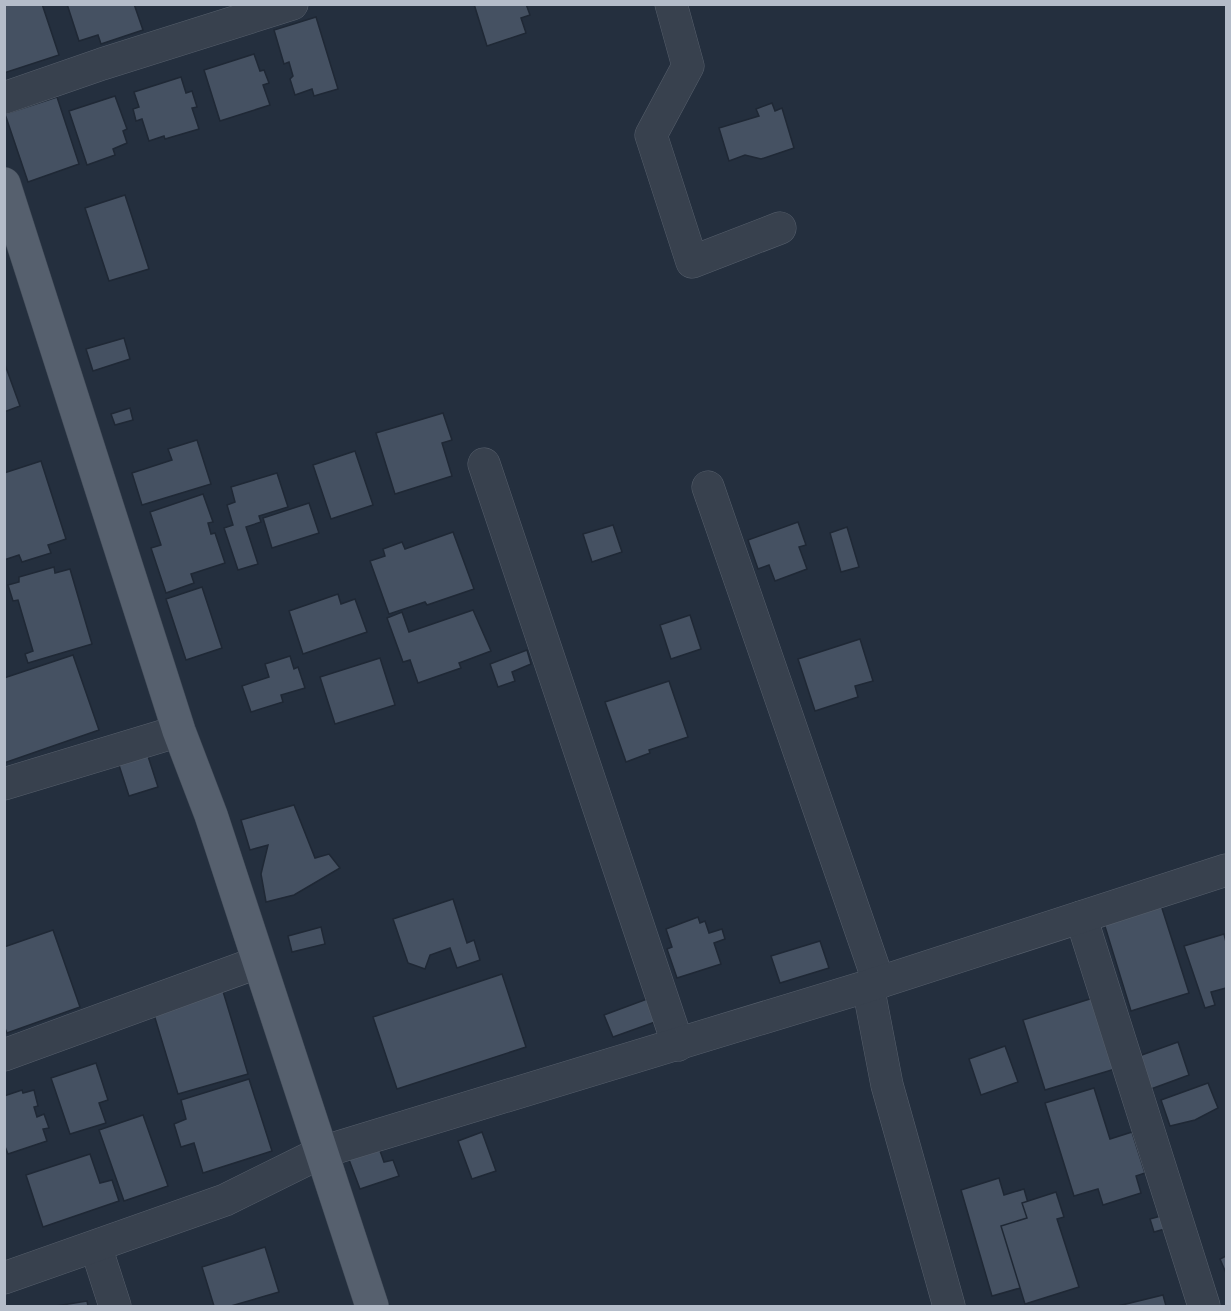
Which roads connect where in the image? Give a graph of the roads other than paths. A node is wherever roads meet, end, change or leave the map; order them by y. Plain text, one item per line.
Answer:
1 (292, 4) edge
2 (671, 4) edge
3 (4, 98) edge
4 (4, 184) edge
5 (780, 228) dead end
6 (484, 464) dead end
7 (708, 487) dead end
8 (180, 731) junction
9 (4, 784) edge
10 (1227, 870) edge
11 (1081, 916) junction
12 (259, 962) junction
13 (873, 984) junction
14 (678, 1045) junction
15 (4, 1055) edge
16 (322, 1152) junction
17 (96, 1247) junction
18 (4, 1278) edge
19 (115, 1306) edge
20 (372, 1306) edge
21 (949, 1306) edge
22 (1204, 1306) edge

1 - 3 street
2 - 5 street
4 - 8 main road
6 - 14 street
7 - 13 street
8 - 9 street
8 - 12 main road
10 - 11 street
11 - 13 street
11 - 22 street
12 - 15 street
12 - 16 main road
13 - 14 street
13 - 21 street
14 - 16 street
16 - 17 street
16 - 20 main road
17 - 18 street
17 - 19 street

